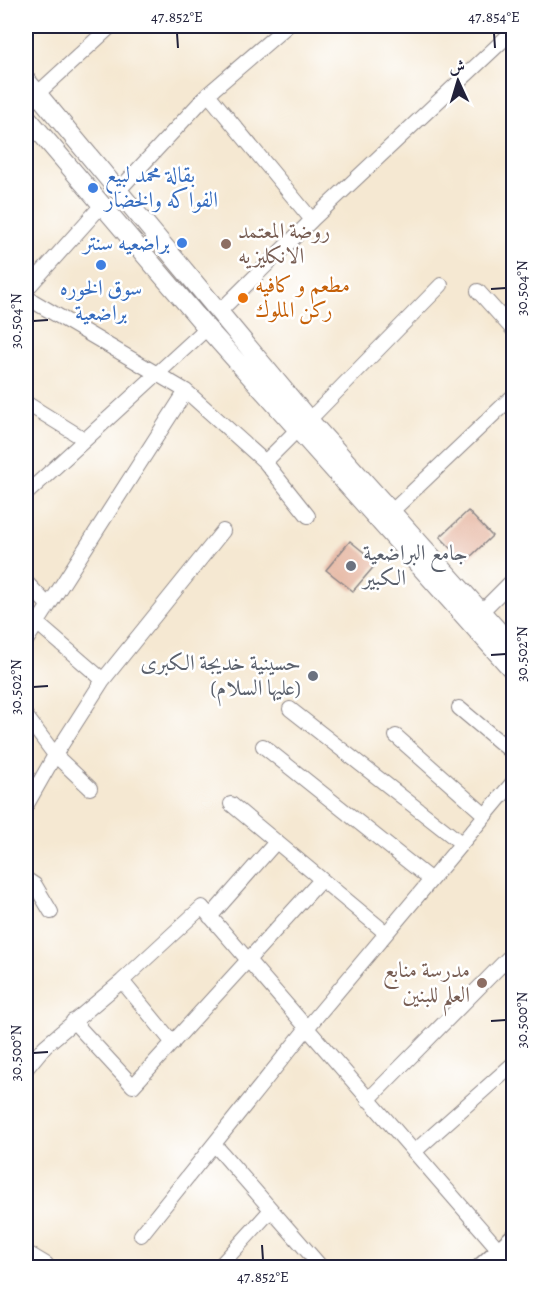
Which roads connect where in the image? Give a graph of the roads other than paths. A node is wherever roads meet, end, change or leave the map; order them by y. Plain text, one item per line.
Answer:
1 (111, 26) edge
2 (287, 26) edge
3 (513, 30) edge
4 (31, 87) edge
5 (208, 94) junction
6 (26, 117) edge
7 (80, 147) junction
8 (63, 161) junction
9 (118, 191) junction
10 (101, 206) junction
11 (312, 220) junction
12 (441, 285) dead end
13 (26, 290) edge
14 (478, 291) dead end
15 (26, 297) edge
16 (219, 312) junction
17 (207, 328) junction
18 (513, 331) edge
19 (156, 373) junction
20 (186, 391) junction
21 (513, 395) edge
22 (26, 403) edge
23 (303, 425) junction
24 (84, 439) junction
25 (265, 462) junction
26 (26, 494) edge
27 (390, 513) junction
28 (308, 516) dead end
29 (223, 531) dead end
30 (513, 579) edge
31 (26, 582) edge
32 (48, 605) junction
33 (481, 612) junction
34 (37, 623) junction
35 (26, 641) edge
36 (513, 648) edge
37 (513, 672) edge
38 (103, 680) junction
39 (459, 708) dead end
40 (290, 709) dead end
41 (26, 716) edge
42 (396, 736) dead end
43 (263, 746) dead end
44 (513, 754) edge
45 (55, 755) junction
46 (513, 781) edge
47 (90, 788) dead end
48 (231, 804) dead end
49 (26, 807) edge
50 (485, 814) junction
51 (276, 842) junction
52 (461, 843) junction
53 (26, 879) edge
54 (321, 880) junction
55 (431, 880) junction
56 (51, 912) dead end
57 (210, 917) junction
58 (386, 933) junction
59 (513, 952) edge
60 (247, 959) junction
61 (122, 981) junction
62 (73, 1021) junction
63 (307, 1028) junction
64 (173, 1043) junction
65 (513, 1063) edge
66 (26, 1069) edge
67 (369, 1100) junction
68 (215, 1145) junction
69 (414, 1152) junction
70 (271, 1210) junction
71 (141, 1235) dead end
72 (513, 1236) edge
73 (498, 1250) junction
74 (26, 1252) edge
75 (513, 1267) edge
76 (45, 1268) edge
77 (218, 1268) edge
78 (322, 1268) edge
79 (478, 1268) edge

1 - 4 street
2 - 5 street
3 - 11 street
4 - 7 main road
5 - 9 street
5 - 11 street
6 - 8 main road
7 - 8 main road
7 - 9 main road
8 - 10 main road
9 - 16 main road
10 - 13 street
10 - 17 main road
11 - 16 street
12 - 23 street
14 - 18 street
15 - 19 street
16 - 23 main road
17 - 19 street
17 - 23 main road
19 - 20 street
19 - 24 street
20 - 25 street
20 - 32 street
21 - 27 street
22 - 24 street
23 - 25 street
23 - 27 main road
23 - 37 main road
24 - 26 street
25 - 28 street
27 - 33 main road
29 - 38 street
30 - 33 street
31 - 32 street
32 - 34 street
33 - 36 main road
34 - 35 street
34 - 38 street
38 - 45 street
39 - 44 street
40 - 52 street
41 - 45 street
42 - 50 street
43 - 55 street
45 - 47 street
45 - 49 street
46 - 50 street
48 - 51 street
50 - 52 street
51 - 54 street
51 - 57 street
52 - 55 street
53 - 56 street
54 - 58 street
54 - 60 street
55 - 58 street
57 - 60 street
57 - 61 street
58 - 63 street
59 - 67 street
60 - 63 street
60 - 64 street
61 - 62 street
61 - 64 street
62 - 64 street
62 - 66 street
63 - 67 street
63 - 68 street
65 - 69 street
67 - 69 street
68 - 70 street
68 - 71 street
69 - 73 street
70 - 77 street
70 - 78 street
72 - 73 street
73 - 75 street
73 - 79 street
74 - 76 street

